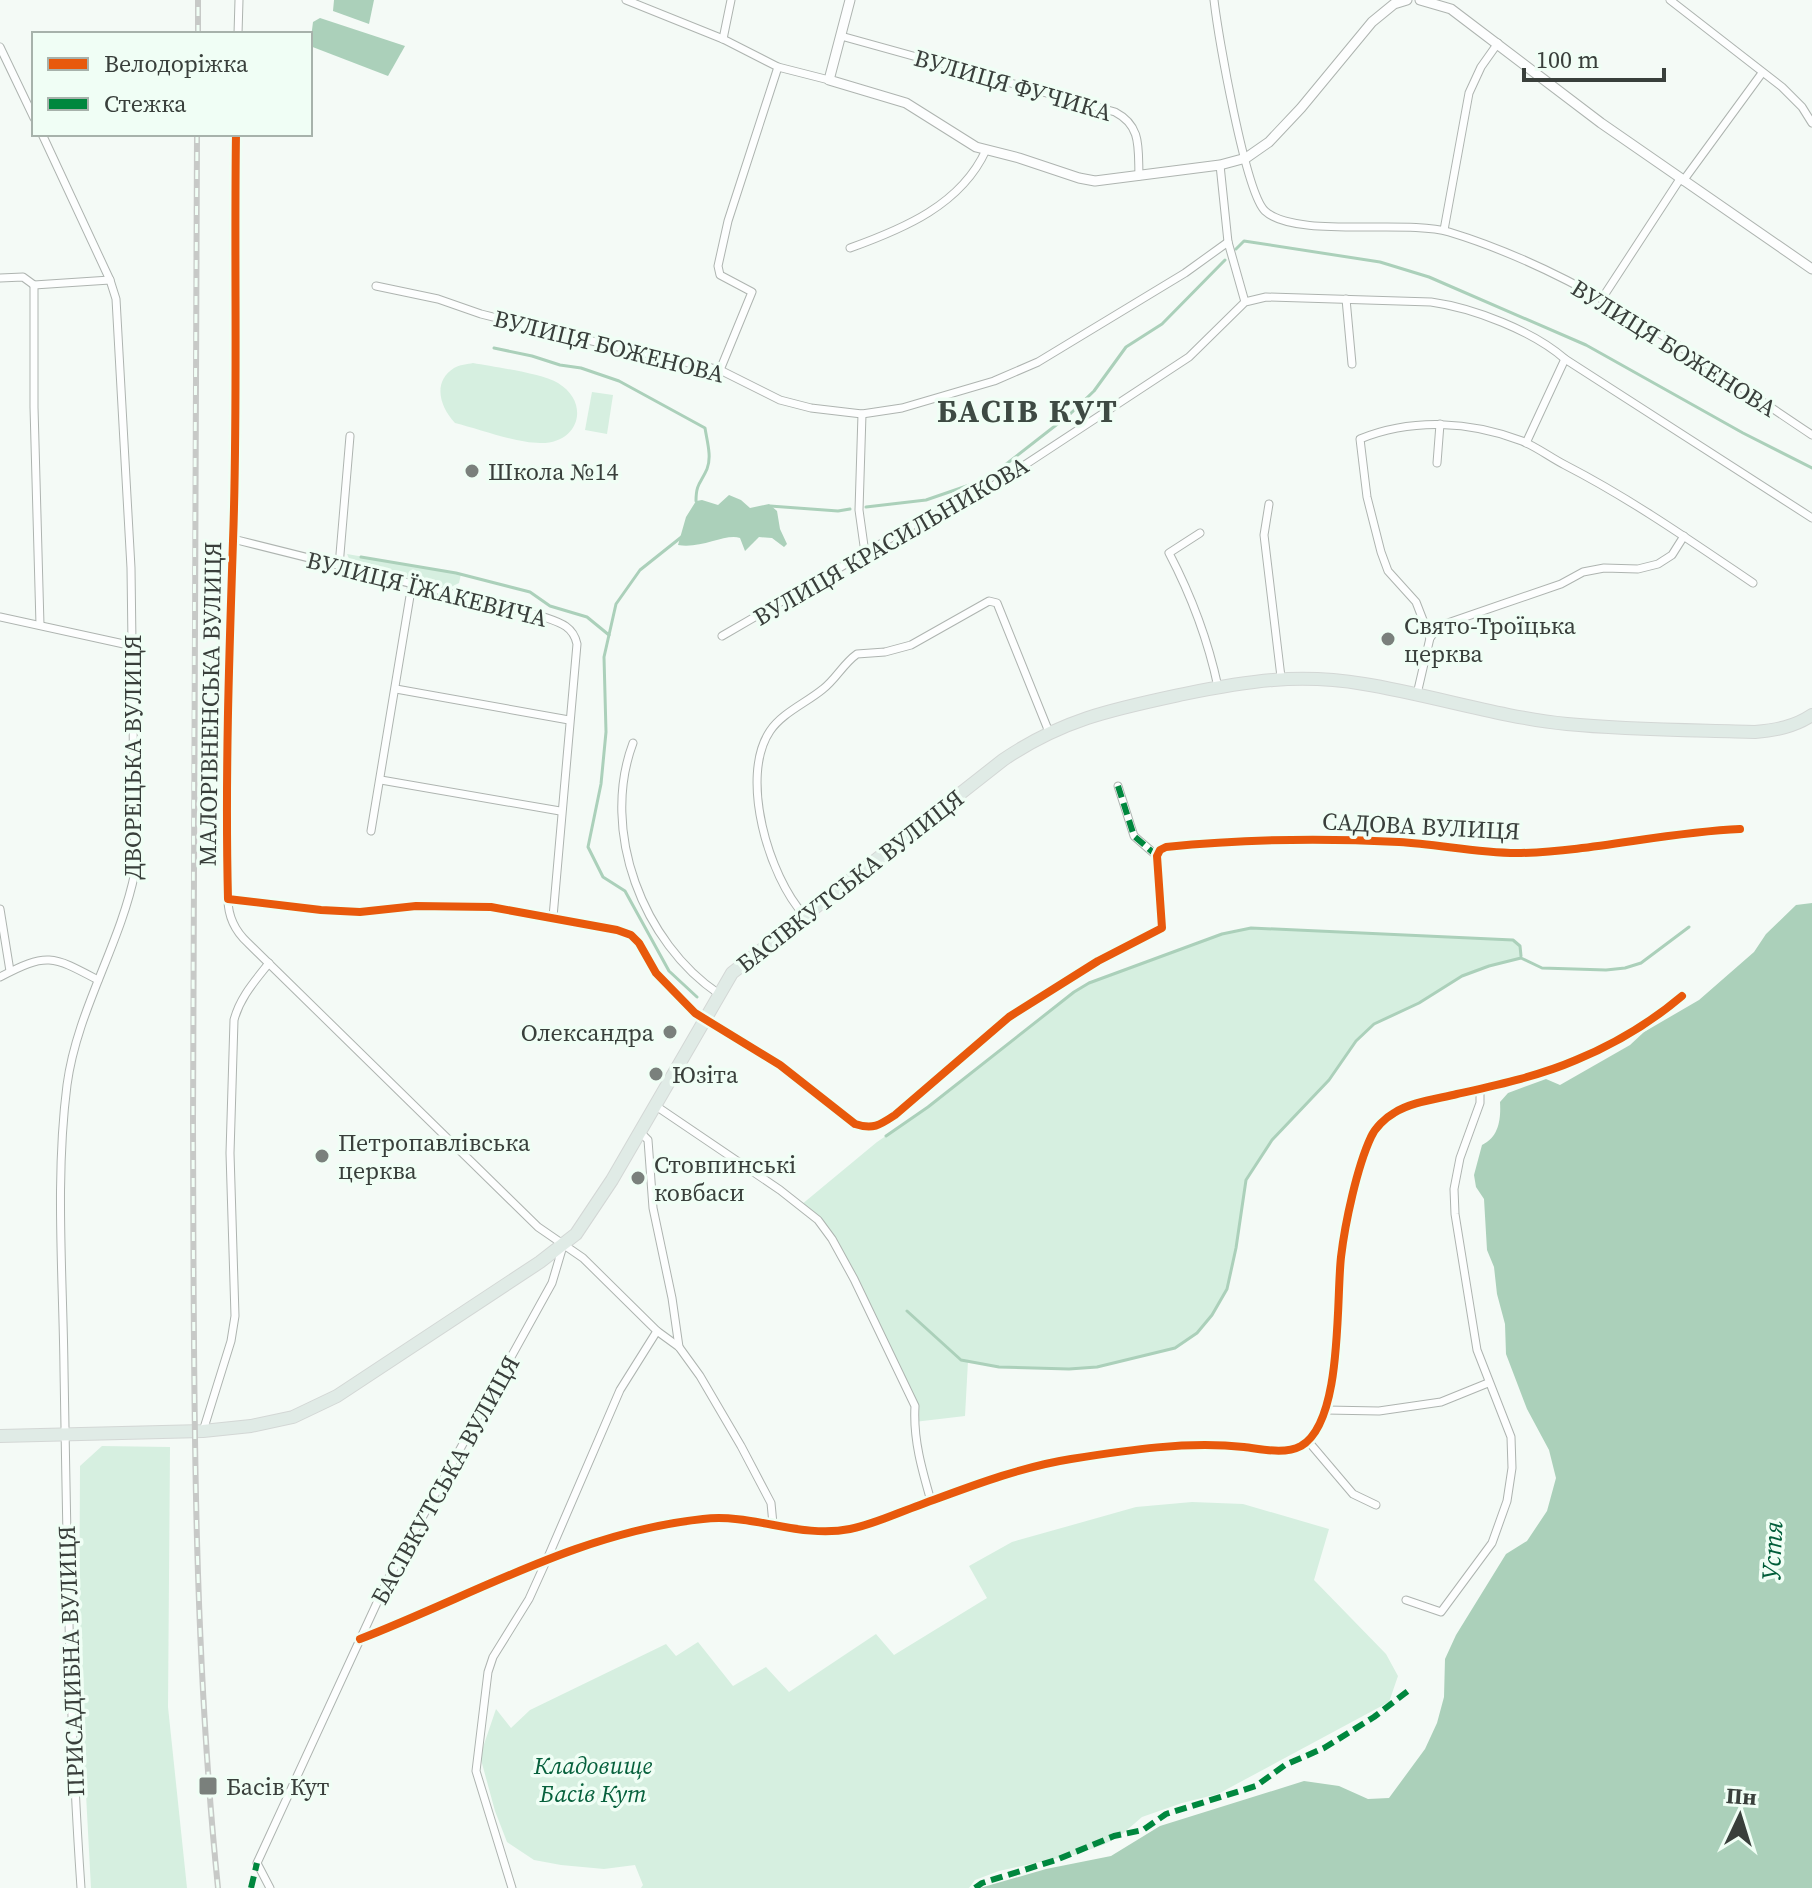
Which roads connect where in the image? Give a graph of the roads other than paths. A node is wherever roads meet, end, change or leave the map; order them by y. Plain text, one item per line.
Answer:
1 (239, 0) edge
2 (626, 0) edge
3 (731, 0) edge
4 (850, 0) edge
5 (1214, 0) edge
6 (1407, 0) edge
7 (1420, 0) edge
8 (1670, 0) edge
9 (238, 32) edge
10 (841, 36) junction
11 (723, 39) junction
12 (1498, 43) junction
13 (0, 47) edge
14 (778, 67) junction
15 (1762, 73) junction
16 (829, 80) junction
17 (32, 114) edge
18 (1812, 123) edge
19 (43, 136) edge
20 (236, 136) edge
21 (986, 150) junction
22 (1246, 158) junction
23 (1220, 165) junction
24 (1139, 176) junction
25 (1681, 180) junction
26 (1444, 230) junction
27 (1228, 242) junction
28 (850, 248) dead end
29 (1812, 269) edge
30 (0, 278) edge
31 (110, 280) junction
32 (34, 285) junction
33 (376, 286) dead end
34 (1603, 297) junction
35 (1346, 299) junction
36 (1245, 302) junction
37 (1565, 359) junction
38 (1352, 364) dead end
39 (720, 370) junction
40 (862, 414) junction
41 (1440, 424) junction
42 (1812, 435) edge
43 (350, 436) dead end
44 (1526, 443) junction
45 (1437, 463) dead end
46 (1269, 504) dead end
47 (1812, 518) edge
48 (1200, 533) dead end
49 (1684, 536) junction
50 (233, 539) junction
51 (865, 553) junction
52 (339, 566) junction
53 (1753, 583) dead end
54 (412, 584) junction
55 (0, 617) edge
56 (40, 625) junction
57 (722, 636) dead end
58 (1430, 638) junction
59 (133, 646) junction
60 (1281, 677) junction
61 (1218, 687) junction
62 (396, 689) junction
63 (1417, 694) junction
64 (1812, 715) edge
65 (569, 720) junction
66 (1049, 732) junction
67 (633, 743) dead end
68 (381, 780) junction
69 (1118, 786) dead end
70 (560, 811) junction
71 (1740, 829) dead end
72 (371, 831) dead end
73 (1157, 856) junction
74 (228, 899) junction
75 (0, 909) edge
76 (804, 915) junction
77 (553, 917) junction
78 (269, 963) junction
79 (10, 971) junction
80 (0, 977) edge
81 (98, 980) junction
82 (719, 994) junction
83 (1682, 996) dead end
84 (703, 1020) junction
85 (1480, 1089) junction
86 (656, 1106) junction
87 (641, 1133) junction
88 (563, 1246) junction
89 (657, 1331) junction
90 (679, 1347) junction
91 (1488, 1383) junction
92 (1326, 1410) junction
93 (203, 1431) junction
94 (65, 1434) junction
95 (0, 1436) edge
96 (1308, 1441) junction
97 (931, 1501) junction
98 (1376, 1505) dead end
99 (773, 1524) junction
100 (548, 1557) junction
101 (1406, 1600) dead end
102 (360, 1639) junction
103 (81, 1888) edge
104 (270, 1888) edge
105 (512, 1888) edge

1 - 9 street
2 - 11 street
3 - 11 street
4 - 10 street
5 - 22 street, ВУЛИЦЯ БОЖЕНОВА
6 - 22 street
7 - 12 street
8 - 15 street
10 - 16 street
10 - 24 street, ВУЛИЦЯ ФУЧИКА
11 - 14 street
12 - 25 street
12 - 26 street
13 - 17 street
14 - 16 street
14 - 39 street
15 - 18 street
15 - 25 street
16 - 21 street
19 - 31 street, ДВОРЕЦЬКА ВУЛИЦЯ
20 - 50 street, МАЛОРІВНЕНСЬКА ВУЛИЦЯ
21 - 24 street
21 - 28 street
22 - 23 street
22 - 26 street, ВУЛИЦЯ БОЖЕНОВА
23 - 24 street
23 - 27 street
25 - 29 street
25 - 34 street
26 - 34 street, ВУЛИЦЯ БОЖЕНОВА
27 - 36 street
27 - 40 street, ВУЛИЦЯ БОЖЕНОВА
30 - 32 street
31 - 32 street
31 - 59 street, ДВОРЕЦЬКА ВУЛИЦЯ
32 - 56 street
33 - 39 street, ВУЛИЦЯ БОЖЕНОВА
34 - 42 street, ВУЛИЦЯ БОЖЕНОВА
35 - 36 street
35 - 37 street
35 - 38 street
36 - 51 street, ВУЛИЦЯ КРАСИЛЬНИКОВА
37 - 44 street
37 - 47 street
39 - 40 street, ВУЛИЦЯ БОЖЕНОВА
40 - 51 street
41 - 44 street
41 - 45 street
41 - 58 street
43 - 52 street
44 - 49 street
46 - 60 street
48 - 61 street
49 - 53 street
49 - 58 street
50 - 52 street, ВУЛИЦЯ ЇЖАКЕВИЧА
50 - 74 street, МАЛОРІВНЕНСЬКА ВУЛИЦЯ
51 - 57 street, ВУЛИЦЯ КРАСИЛЬНИКОВА
52 - 54 street, ВУЛИЦЯ ЇЖАКЕВИЧА
54 - 62 street
54 - 65 street, ВУЛИЦЯ ЇЖАКЕВИЧА
55 - 56 street
56 - 59 street
58 - 63 street
59 - 81 street, ДВОРЕЦЬКА ВУЛИЦЯ
60 - 61 main road, БАСІВКУТСЬКА ВУЛИЦЯ
60 - 63 main road, БАСІВКУТСЬКА ВУЛИЦЯ
61 - 66 main road, БАСІВКУТСЬКА ВУЛИЦЯ
62 - 65 street
62 - 68 street
63 - 64 main road, БАСІВКУТСЬКА ВУЛИЦЯ
65 - 70 street, ВУЛИЦЯ ЇЖАКЕВИЧА
66 - 76 main road, БАСІВКУТСЬКА ВУЛИЦЯ
66 - 76 street
67 - 82 street
68 - 70 street
68 - 72 street
69 - 73 street
70 - 77 street, ВУЛИЦЯ ЇЖАКЕВИЧА
71 - 73 street, САДОВА ВУЛИЦЯ
73 - 84 street
74 - 77 street, МАЛОРІВНЕНСЬКА ВУЛИЦЯ
74 - 78 street
75 - 79 street
76 - 82 main road, БАСІВКУТСЬКА ВУЛИЦЯ
77 - 84 street, МАЛОРІВНЕНСЬКА ВУЛИЦЯ
78 - 88 street
78 - 93 street
79 - 80 street
79 - 81 street
81 - 94 street, ДВОРЕЦЬКА ВУЛИЦЯ
82 - 84 main road, БАСІВКУТСЬКА ВУЛИЦЯ
83 - 85 street
84 - 86 main road, БАСІВКУТСЬКА ВУЛИЦЯ
85 - 91 street
85 - 92 street
86 - 87 main road, БАСІВКУТСЬКА ВУЛИЦЯ
86 - 97 street
87 - 88 main road, БАСІВКУТСЬКА ВУЛИЦЯ
87 - 90 street
88 - 89 street
88 - 93 main road, БАСІВКУТСЬКА ВУЛИЦЯ
88 - 102 street, БАСІВКУТСЬКА ВУЛИЦЯ
89 - 90 street
89 - 100 street
90 - 99 street
91 - 92 street
91 - 101 street
92 - 96 street
93 - 94 main road, БАСІВКУТСЬКА ВУЛИЦЯ
94 - 95 main road, БАСІВКУТСЬКА ВУЛИЦЯ
94 - 103 street, ПРИСАДИБНА ВУЛИЦЯ
96 - 97 street
96 - 98 street
97 - 99 street
99 - 100 street
100 - 102 street
100 - 105 street
102 - 104 street, БАСІВКУТСЬКА ВУЛИЦЯ

